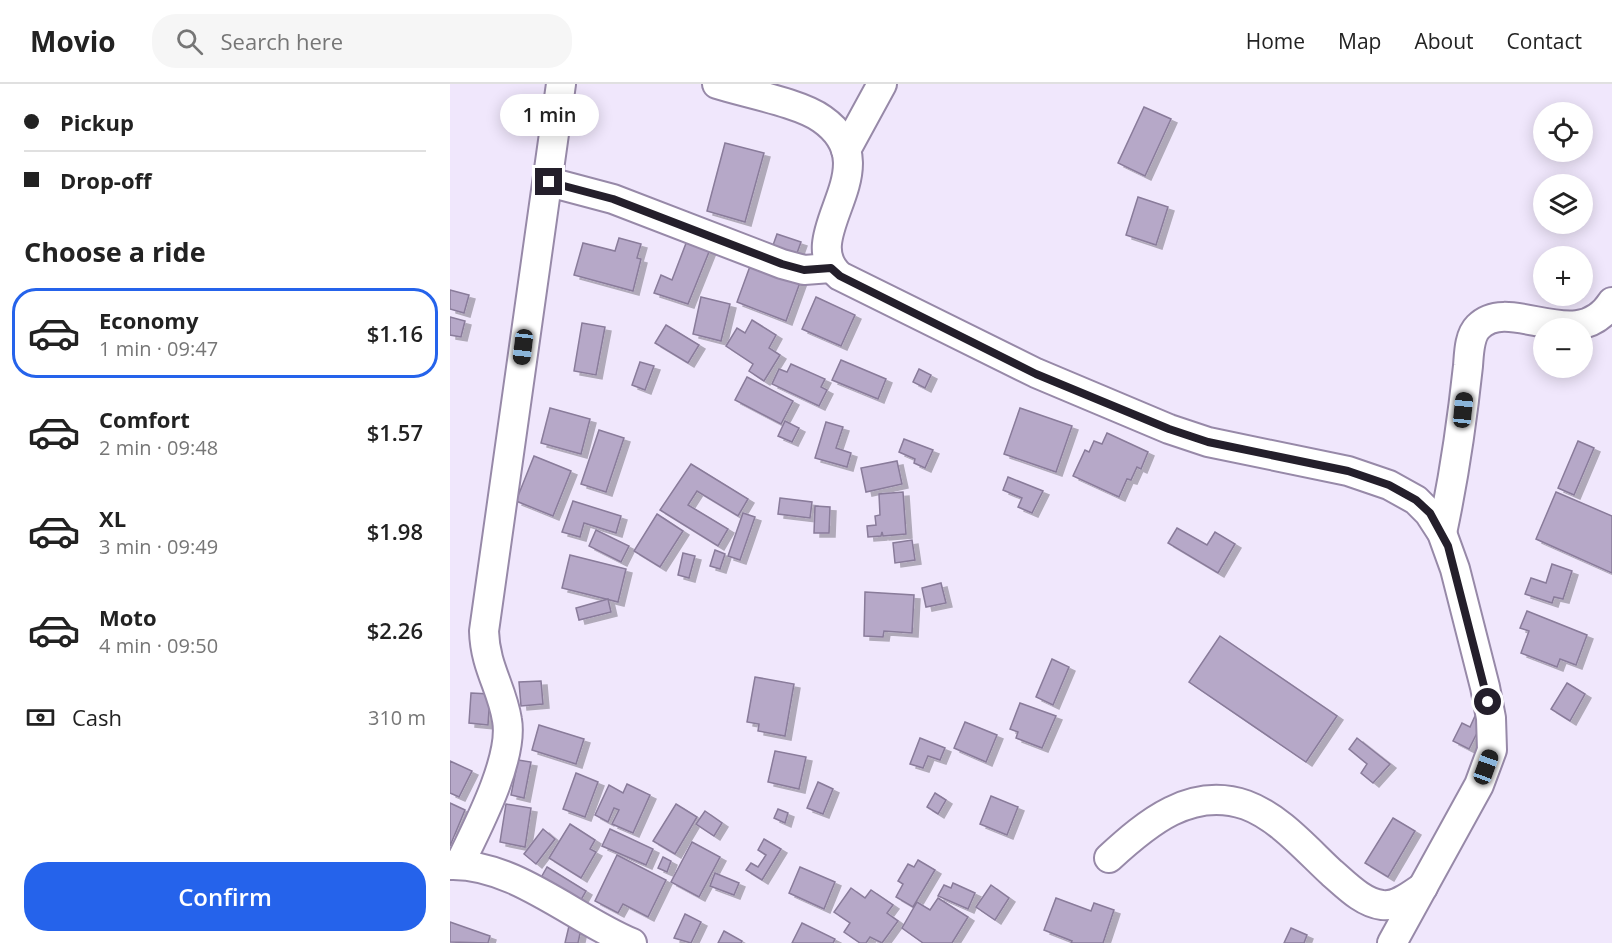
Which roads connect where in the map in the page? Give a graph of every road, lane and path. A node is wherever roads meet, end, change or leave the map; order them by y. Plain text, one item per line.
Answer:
1 (561, 84) edge
2 (717, 84) edge
3 (882, 84) edge
4 (846, 150) junction
5 (549, 182) junction
6 (831, 268) junction
7 (1612, 302) edge
8 (1442, 533) junction
9 (1109, 858) dead end
10 (455, 865) edge
11 (1423, 887) junction
12 (632, 943) edge
13 (1392, 943) edge

1 - 5 street
2 - 4 street
3 - 4 street
4 - 6 street
5 - 6 street
5 - 10 street
6 - 8 street
7 - 8 street
8 - 11 street
9 - 11 street
10 - 12 street
11 - 13 street

